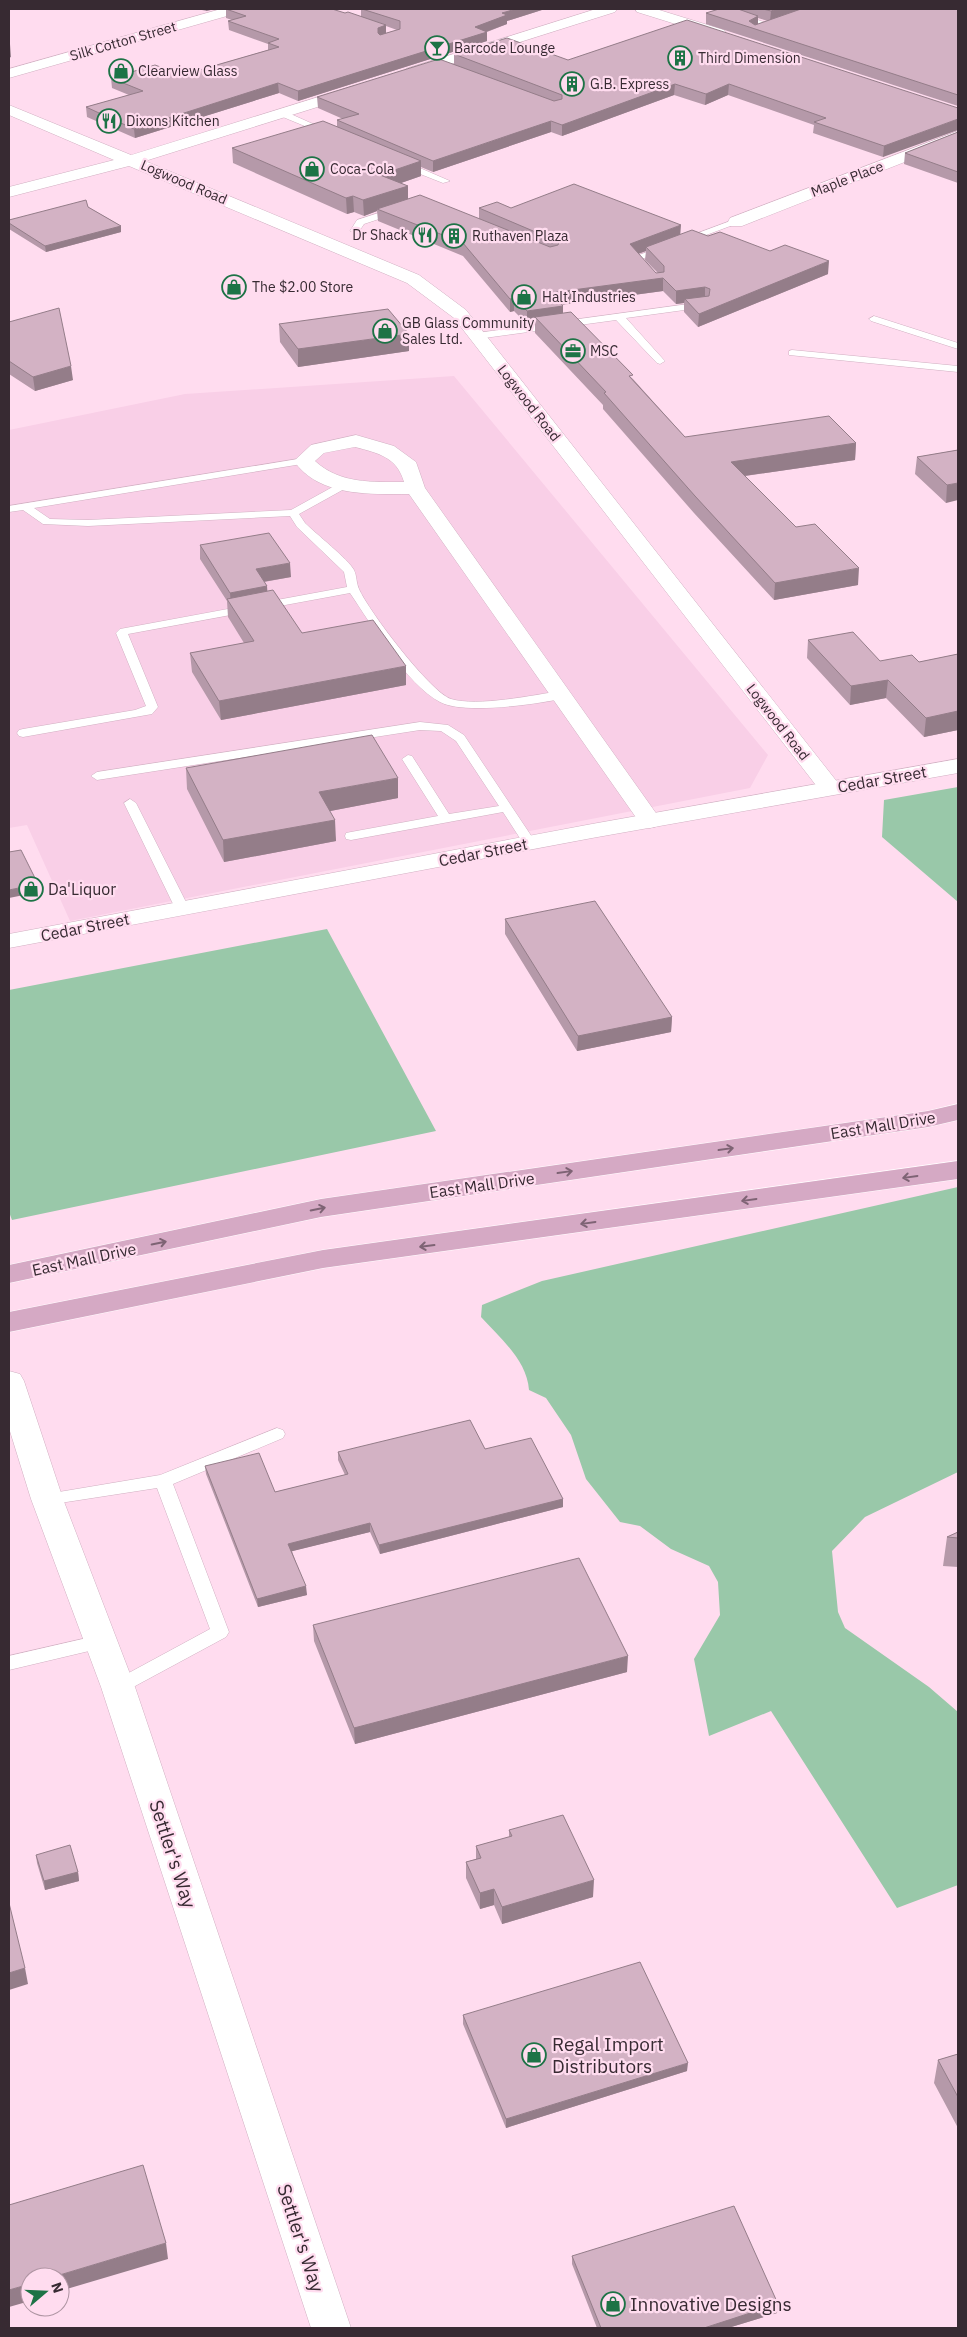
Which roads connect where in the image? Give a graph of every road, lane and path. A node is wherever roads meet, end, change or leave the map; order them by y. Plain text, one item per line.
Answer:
1 (236, 9) edge
2 (610, 9) edge
3 (642, 9) edge
4 (717, 9) edge
5 (754, 32) edge
6 (735, 38) edge
7 (438, 64) junction
8 (456, 71) edge
9 (9, 74) edge
10 (401, 76) edge
11 (364, 87) edge
12 (9, 110) edge
13 (281, 113) junction
14 (336, 136) edge
15 (958, 136) edge
16 (391, 159) edge
17 (132, 160) junction
18 (446, 181) dead end
19 (9, 192) edge
20 (411, 205) edge
21 (736, 222) joint
22 (355, 231) dead end
23 (654, 276) edge
24 (705, 305) edge
25 (619, 317) junction
26 (874, 319) dead end
27 (477, 336) junction
28 (958, 346) edge
29 (792, 353) dead end
30 (660, 361) dead end
31 (958, 369) edge
32 (304, 461) junction
33 (342, 486) junction
34 (415, 488) junction
35 (24, 506) junction
36 (9, 509) edge
37 (293, 513) junction
38 (353, 589) junction
39 (561, 695) junction
40 (23, 733) dead end
41 (408, 759) dead end
42 (958, 766) edge
43 (96, 776) dead end
44 (830, 788) junction
45 (130, 803) dead end
46 (506, 808) junction
47 (446, 818) junction
48 (650, 821) junction
49 (351, 836) dead end
50 (530, 843) junction
51 (182, 908) junction
52 (9, 941) edge
53 (958, 1112) edge
54 (958, 1170) edge
55 (9, 1274) edge
56 (9, 1322) edge
57 (9, 1382) edge
58 (277, 1434) dead end
59 (163, 1482) junction
60 (47, 1499) junction
61 (100, 1642) junction
62 (9, 1663) edge
63 (118, 1687) junction
64 (332, 2328) edge

1 - 9 street, Silk Cotton Street
2 - 7 street
3 - 6 street
4 - 5 lane
7 - 8 lane
7 - 10 street
11 - 13 street
12 - 17 street, Logwood Road
13 - 14 lane
13 - 17 street
15 - 21 street, Maple Place
16 - 18 lane
17 - 19 street
17 - 27 street, Logwood Road
20 - 22 lane
21 - 23 lane
24 - 25 lane
25 - 27 lane
25 - 30 lane
26 - 28 lane
27 - 44 street, Logwood Road
29 - 31 lane
32 - 33 street
32 - 34 street
32 - 35 lane
33 - 34 street
33 - 37 lane
34 - 39 street
35 - 36 lane
35 - 37 lane
37 - 38 lane
38 - 39 lane
38 - 40 lane
39 - 48 street
41 - 47 lane
42 - 44 street, Cedar Street
43 - 46 lane
44 - 48 street, Cedar Street
45 - 51 lane
46 - 47 lane
46 - 50 lane
47 - 49 lane
48 - 50 street, Cedar Street
50 - 51 street, Cedar Street
51 - 52 street, Cedar Street
55 -> 53 main road, East Mall Drive
54 -> 56 main road
57 - 60 street, Settler's Way
58 - 59 lane
59 - 60 lane
59 - 63 lane
60 - 61 street, Settler's Way
61 - 62 lane
61 - 63 street, Settler's Way
63 - 64 street, Settler's Way

